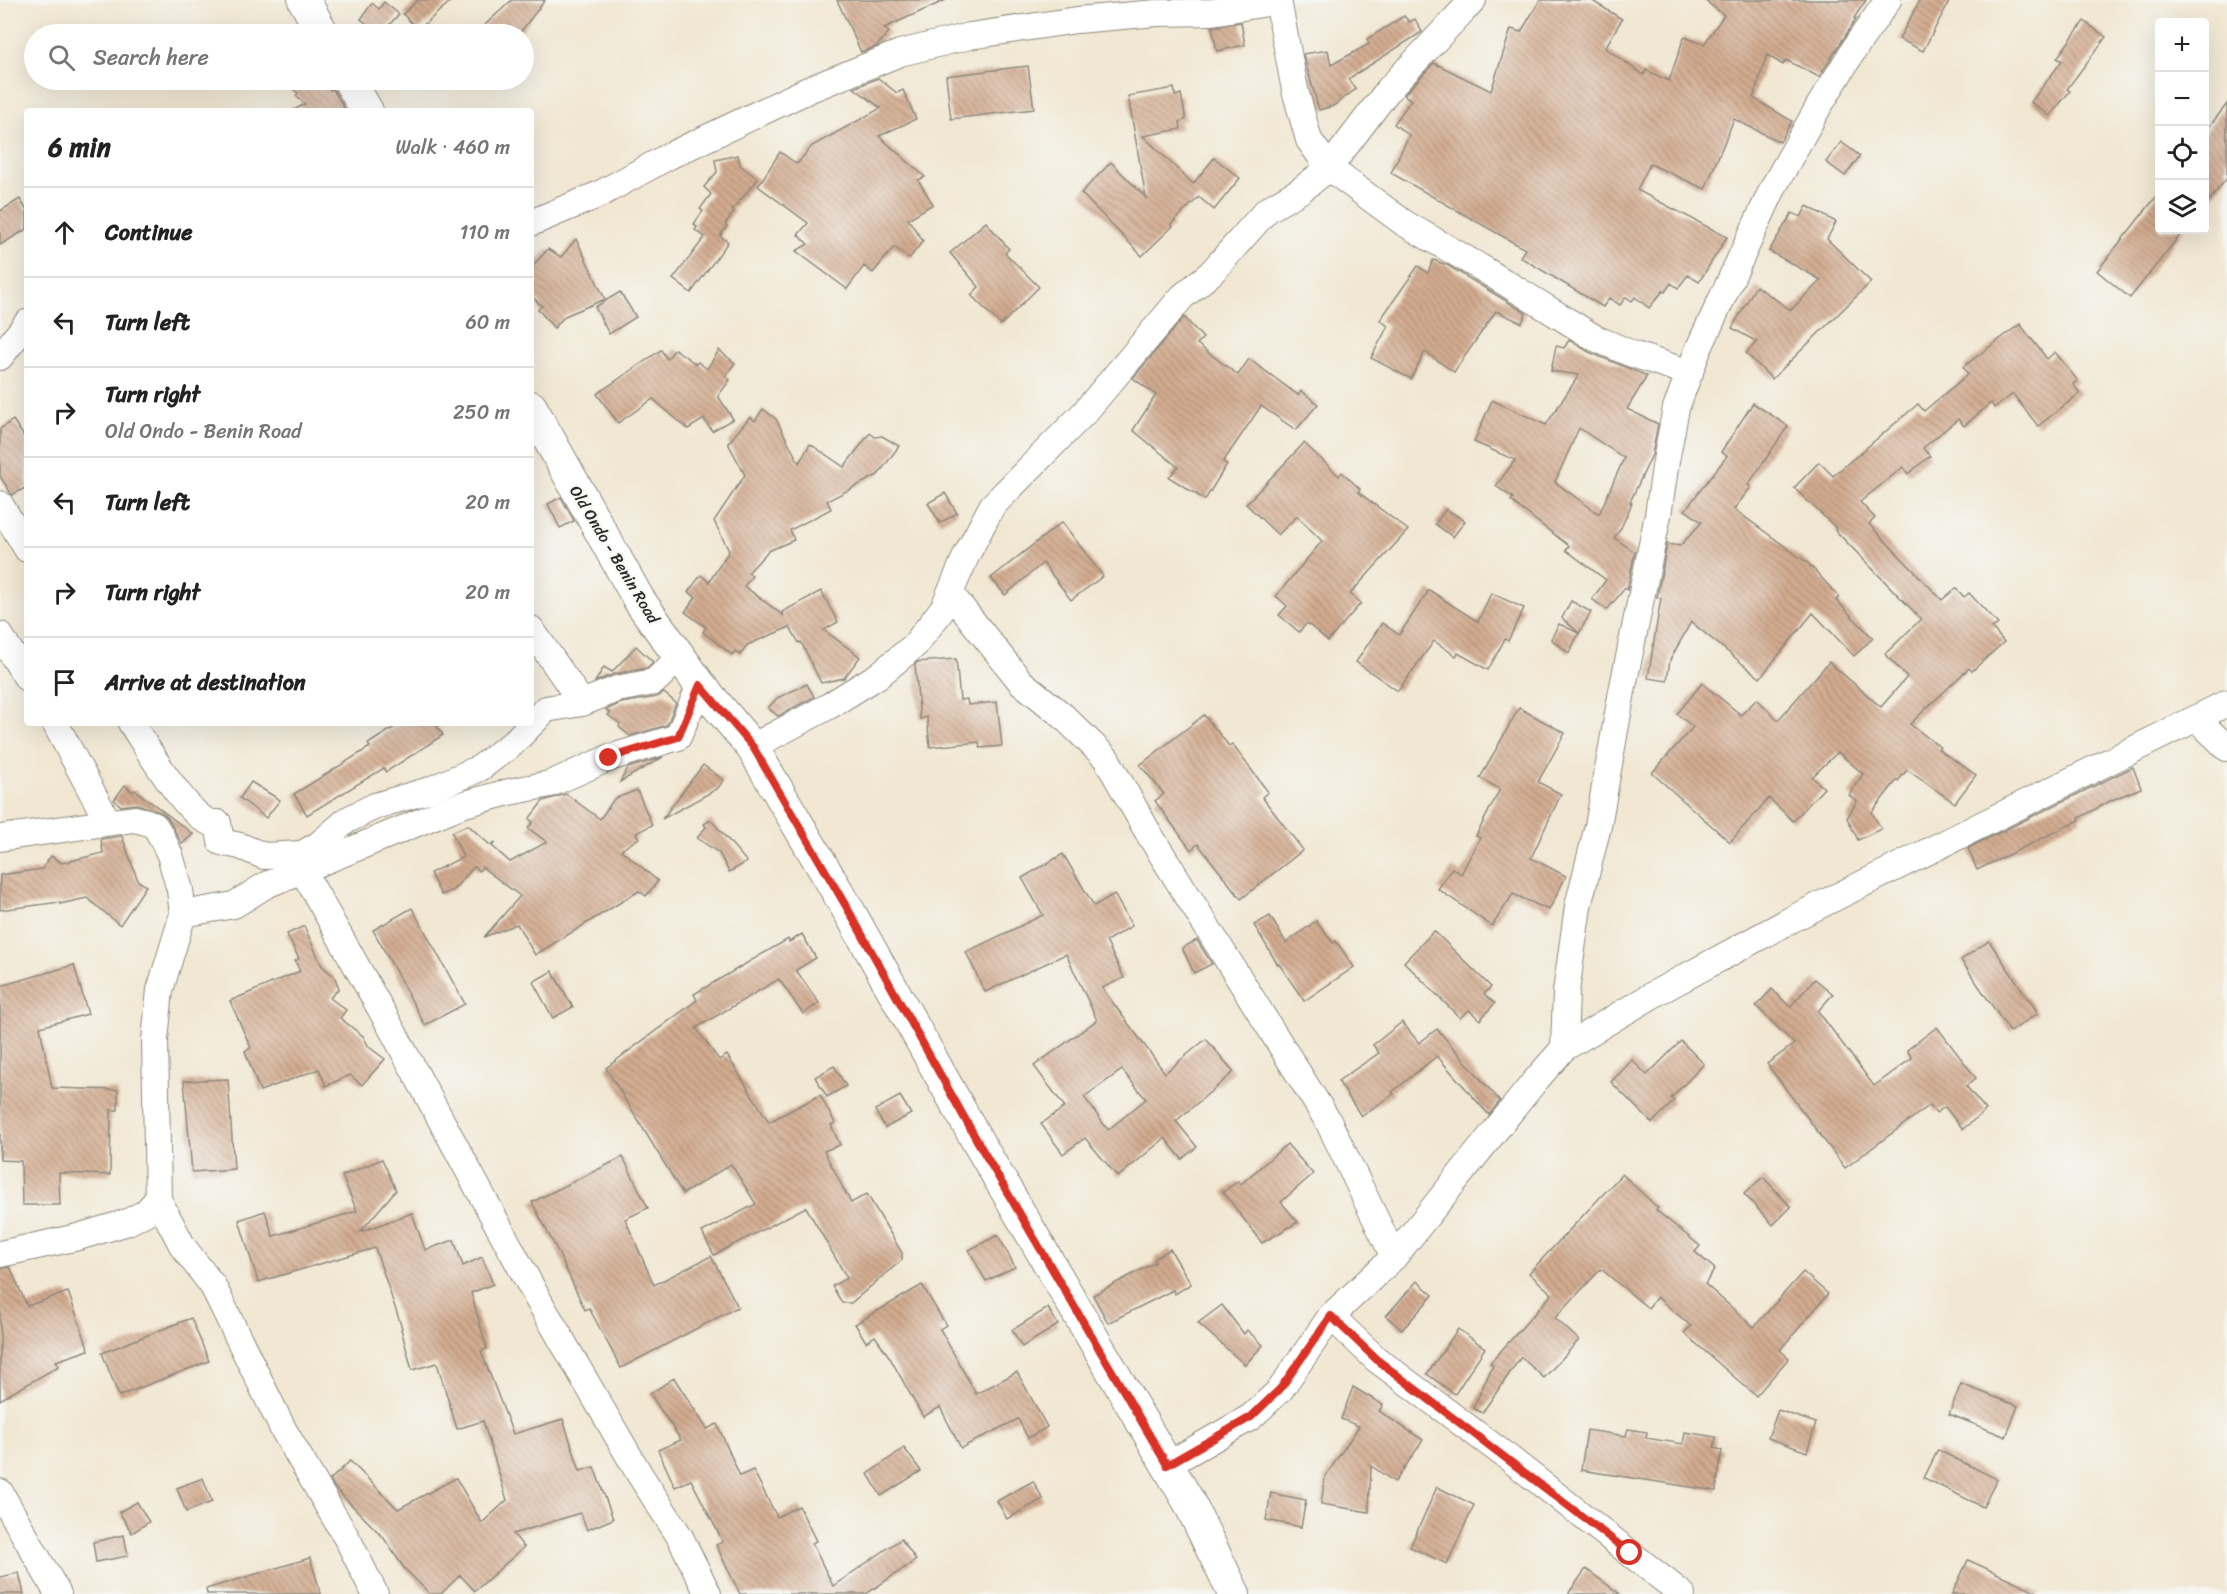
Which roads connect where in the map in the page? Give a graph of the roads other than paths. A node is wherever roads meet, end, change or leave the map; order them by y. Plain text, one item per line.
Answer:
1 (304, 0) edge
2 (1473, 0) edge
3 (1888, 0) edge
4 (1279, 1) edge
5 (317, 24) edge
6 (355, 90) edge
7 (365, 108) edge
8 (1329, 168) junction
9 (534, 222) edge
10 (24, 327) edge
11 (0, 357) edge
12 (1690, 373) junction
13 (534, 412) edge
14 (0, 504) edge
15 (24, 544) edge
16 (950, 593) junction
17 (534, 633) edge
18 (0, 635) edge
19 (680, 657) junction
20 (24, 673) edge
21 (700, 685) junction
22 (582, 703) junction
23 (2227, 703) edge
24 (2197, 719) junction
25 (534, 721) edge
26 (57, 726) edge
27 (133, 726) edge
28 (530, 726) edge
29 (753, 747) junction
30 (2227, 748) edge
31 (108, 822) junction
32 (0, 838) edge
33 (303, 871) junction
34 (183, 914) junction
35 (1564, 1048) junction
36 (158, 1199) junction
37 (0, 1254) edge
38 (1395, 1257) junction
39 (1331, 1316) junction
40 (1167, 1465) junction
41 (0, 1492) edge
42 (58, 1594) edge
43 (375, 1594) edge
44 (708, 1594) edge
45 (1234, 1594) edge
46 (1682, 1594) edge

1 - 5 main road
2 - 8 street
3 - 12 street
4 - 8 street
4 - 9 street
6 - 7 main road
8 - 12 street
8 - 16 street
10 - 11 street
12 - 35 street
13 - 19 main road, Old Ondo - Benin Road
14 - 15 street
16 - 29 street
16 - 38 street
17 - 22 street
18 - 20 street
19 - 21 main road, Old Ondo - Benin Road
19 - 22 street
21 - 29 main road, Old Ondo - Benin Road
21 - 33 street
22 - 25 street
23 - 24 street
24 - 30 street
24 - 35 street
26 - 31 street
27 - 28 street
29 - 40 main road, Old Ondo - Benin Road
31 - 32 street
31 - 34 street
33 - 34 street
33 - 44 street
34 - 36 street
35 - 38 street
36 - 37 street
36 - 43 street
38 - 39 street
39 - 40 street
39 - 46 street
40 - 45 main road, Old Ondo - Benin Road
41 - 42 street

